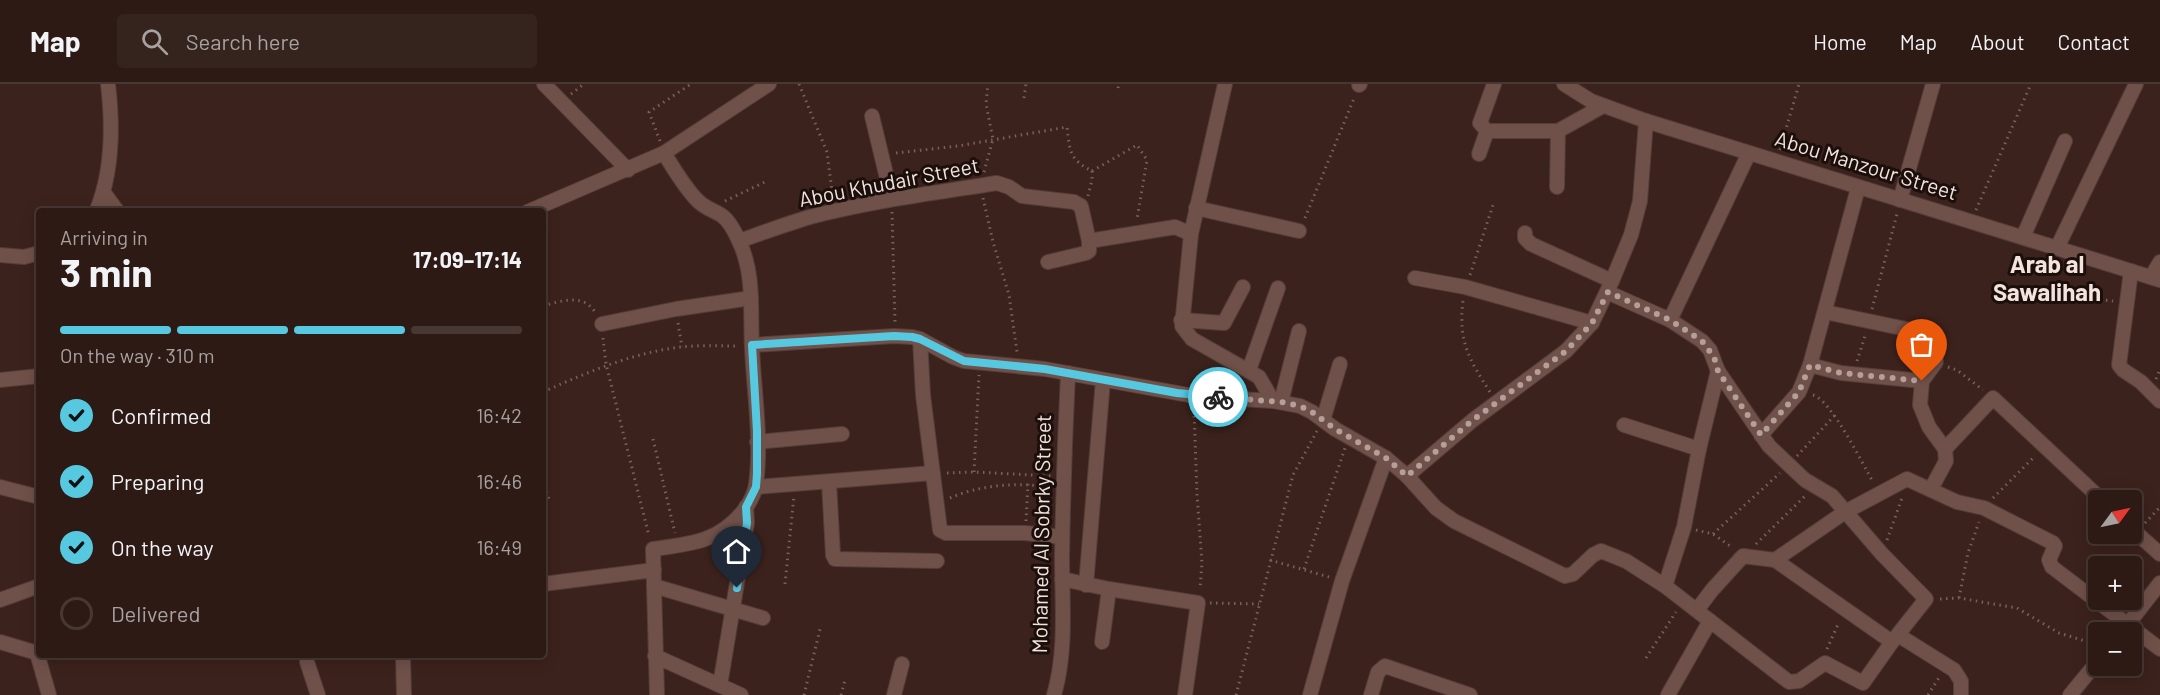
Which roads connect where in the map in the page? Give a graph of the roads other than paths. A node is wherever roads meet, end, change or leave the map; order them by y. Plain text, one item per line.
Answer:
1 (108, 84) edge
2 (544, 84) edge
3 (769, 84) edge
4 (1225, 84) edge
5 (1494, 84) edge
6 (1564, 84) edge
7 (1933, 84) edge
8 (2136, 84) edge
9 (1603, 106) junction
10 (872, 116) dead end
11 (1646, 121) junction
12 (1487, 130) junction
13 (1558, 131) junction
14 (2065, 141) dead end
15 (664, 153) junction
16 (1749, 153) junction
17 (1479, 154) dead end
18 (628, 170) junction
19 (1557, 187) dead end
20 (1858, 188) junction
21 (104, 193) junction
22 (892, 200) junction
23 (1900, 200) junction
24 (98, 208) edge
25 (115, 208) edge
26 (537, 208) edge
27 (1196, 208) junction
28 (1299, 231) road end
29 (1525, 233) dead end
30 (1191, 234) junction
31 (2023, 237) junction
32 (739, 241) junction
33 (1089, 246) junction
34 (2057, 248) junction
35 (36, 254) edge
36 (0, 255) edge
37 (1048, 262) dead end
38 (2160, 262) edge
39 (2131, 271) junction
40 (1415, 278) dead end
41 (2156, 278) edge
42 (1244, 287) dead end
43 (1610, 287) junction
44 (1278, 288) dead end
45 (751, 298) junction
46 (1825, 312) junction
47 (1181, 320) junction
48 (1670, 320) junction
49 (1592, 323) junction
50 (602, 324) road end
51 (1299, 331) dead end
52 (920, 339) junction
53 (752, 345) junction
54 (1340, 364) dead end
55 (1810, 365) junction
56 (1249, 370) junction
57 (1718, 371) junction
58 (1068, 373) junction
59 (36, 376) edge
60 (0, 380) edge
61 (1103, 380) junction
62 (1922, 381) junction
63 (1277, 401) junction
64 (2160, 401) edge
65 (1323, 420) junction
66 (1624, 425) dead end
67 (842, 434) dead end
68 (1761, 435) junction
69 (757, 442) junction
70 (1699, 449) junction
71 (1945, 449) junction
72 (1386, 458) junction
73 (933, 473) junction
74 (1407, 476) junction
75 (829, 482) junction
76 (0, 487) edge
77 (756, 487) junction
78 (1931, 489) junction
79 (2092, 490) edge
80 (36, 496) edge
81 (746, 507) junction
82 (1845, 512) junction
83 (1062, 537) junction
84 (2142, 538) edge
85 (2160, 554) edge
86 (1775, 560) junction
87 (937, 561) dead end
88 (654, 570) junction
89 (1062, 579) junction
90 (2160, 583) edge
91 (546, 584) edge
92 (1086, 585) junction
93 (654, 586) junction
94 (1665, 586) junction
95 (36, 587) edge
96 (1109, 589) junction
97 (0, 600) edge
98 (734, 610) junction
99 (1697, 610) junction
100 (763, 618) dead end
101 (1710, 621) junction
102 (2117, 622) edge
103 (2130, 622) edge
104 (1895, 639) junction
105 (2142, 639) edge
106 (0, 642) edge
107 (1102, 642) dead end
108 (2160, 649) edge
109 (36, 653) edge
110 (655, 656) junction
111 (38, 658) edge
112 (404, 658) edge
113 (307, 662) dead end
114 (902, 664) dead end
115 (2088, 673) edge
116 (720, 686) junction
117 (49, 695) edge
118 (318, 695) edge
119 (404, 695) edge
120 (657, 695) edge
121 (741, 695) edge
122 (894, 695) edge
123 (1054, 695) edge
124 (1185, 695) edge
125 (1310, 695) edge
126 (1371, 695) edge
127 (1468, 695) edge
128 (1668, 695) edge
129 (1961, 695) edge
130 (2070, 695) edge

1 - 21 street
2 - 18 street
3 - 15 street
4 - 27 street
5 - 12 street
6 - 9 street, Abou Manzour Street
7 - 23 street
8 - 34 street
9 - 11 street, Abou Manzour Street
9 - 13 street
10 - 22 street
11 - 16 street, Abou Manzour Street
11 - 43 street
12 - 13 street
12 - 17 street
13 - 19 street
14 - 31 street
15 - 18 street
15 - 32 street
16 - 20 street, Abou Manzour Street
16 - 48 street
18 - 26 street
20 - 23 street, Abou Manzour Street
20 - 46 street
21 - 24 street
21 - 25 street
22 - 32 street, Abou Khudair Street
22 - 33 street, Abou Khudair Street
23 - 31 street, Abou Manzour Street
27 - 28 street
27 - 30 street
29 - 43 street
30 - 33 street
30 - 47 street
31 - 34 street, Abou Manzour Street
32 - 45 street
33 - 37 street
34 - 39 street, Abou Manzour Street
35 - 36 street
38 - 41 street
39 - 41 street, Abou Manzour Street
39 - 64 street
40 - 49 street
42 - 47 street
43 - 48 street
43 - 49 street
44 - 56 street
45 - 50 street
45 - 53 street
46 - 55 street
46 - 62 street
47 - 56 street
48 - 57 street
49 - 74 street
51 - 63 street
52 - 53 street
52 - 58 street
52 - 73 street
53 - 69 street
54 - 65 street
55 - 62 street
55 - 68 street
56 - 63 street
57 - 68 street
57 - 70 street
58 - 61 street
58 - 83 street, Mohamed Al Sobrky Street
59 - 60 street
61 - 63 street
61 - 92 street
62 - 71 street
63 - 65 street
65 - 72 street
66 - 70 street
67 - 69 street
68 - 82 street
69 - 77 street
70 - 94 street
71 - 78 street
71 - 79 street
72 - 74 street
72 - 125 street
73 - 75 street
73 - 83 street
74 - 94 street
75 - 77 street
75 - 87 street
76 - 80 street
77 - 81 street
78 - 82 street
78 - 102 street
81 - 88 street
81 - 98 street
82 - 86 street
82 - 104 street
83 - 89 street, Mohamed Al Sobrky Street
84 - 85 street
86 - 99 street
86 - 104 street
88 - 91 street
88 - 93 street
89 - 92 street
89 - 123 street, Mohamed Al Sobrky Street
90 - 103 street
92 - 96 street
93 - 98 street
93 - 110 street
94 - 99 street
95 - 97 street
96 - 107 street
96 - 124 street
98 - 100 street
98 - 116 street
99 - 101 street
101 - 104 street
101 - 128 street
104 - 129 street
105 - 108 street
106 - 109 street
110 - 116 street
110 - 120 street
111 - 117 street
112 - 119 street
113 - 118 street
114 - 122 street
115 - 130 street
116 - 121 street
126 - 127 street

